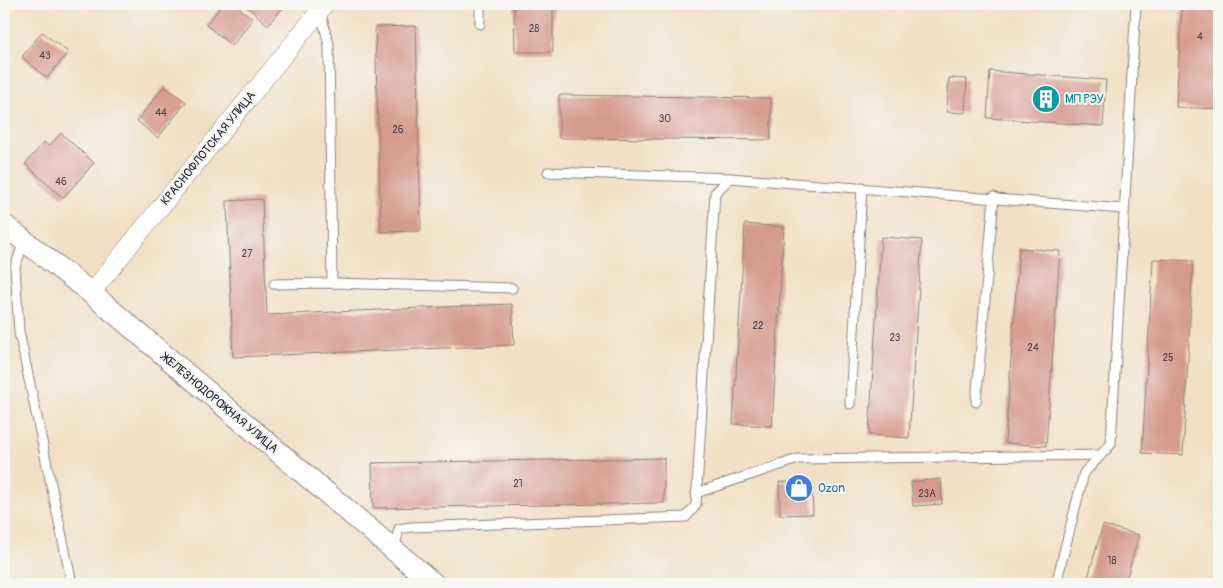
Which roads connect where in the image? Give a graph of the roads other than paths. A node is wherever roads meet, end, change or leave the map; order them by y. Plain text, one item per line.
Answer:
1 (480, 4) edge
2 (1136, 4) edge
3 (322, 7) edge
4 (480, 24) dead end
5 (548, 172) dead end
6 (730, 178) junction
7 (862, 187) junction
8 (994, 198) junction
9 (1123, 209) junction
10 (4, 225) edge
11 (24, 241) junction
12 (332, 283) junction
13 (274, 284) dead end
14 (512, 288) dead end
15 (91, 293) junction
16 (976, 402) dead end
17 (850, 404) dead end
18 (1101, 455) junction
19 (696, 493) junction
20 (393, 551) junction
21 (72, 584) edge
22 (434, 584) edge
23 (1056, 584) edge

1 - 4 lane
2 - 9 lane
3 - 12 lane
3 - 15 street, КРАСНОФЛОТСКАЯ УЛИЦА
5 - 6 lane
6 - 7 lane
6 - 19 lane
7 - 8 lane
7 - 17 lane
8 - 9 lane
8 - 16 lane
9 - 18 lane
10 - 11 street, ЖЕЛЕЗНОДОРОЖНАЯ УЛИЦА
11 - 15 street, ЖЕЛЕЗНОДОРОЖНАЯ УЛИЦА
11 - 21 lane
12 - 13 lane
12 - 14 lane
15 - 20 street, ЖЕЛЕЗНОДОРОЖНАЯ УЛИЦА
18 - 19 lane
18 - 23 lane
19 - 20 lane
20 - 22 street, ЖЕЛЕЗНОДОРОЖНАЯ УЛИЦА

